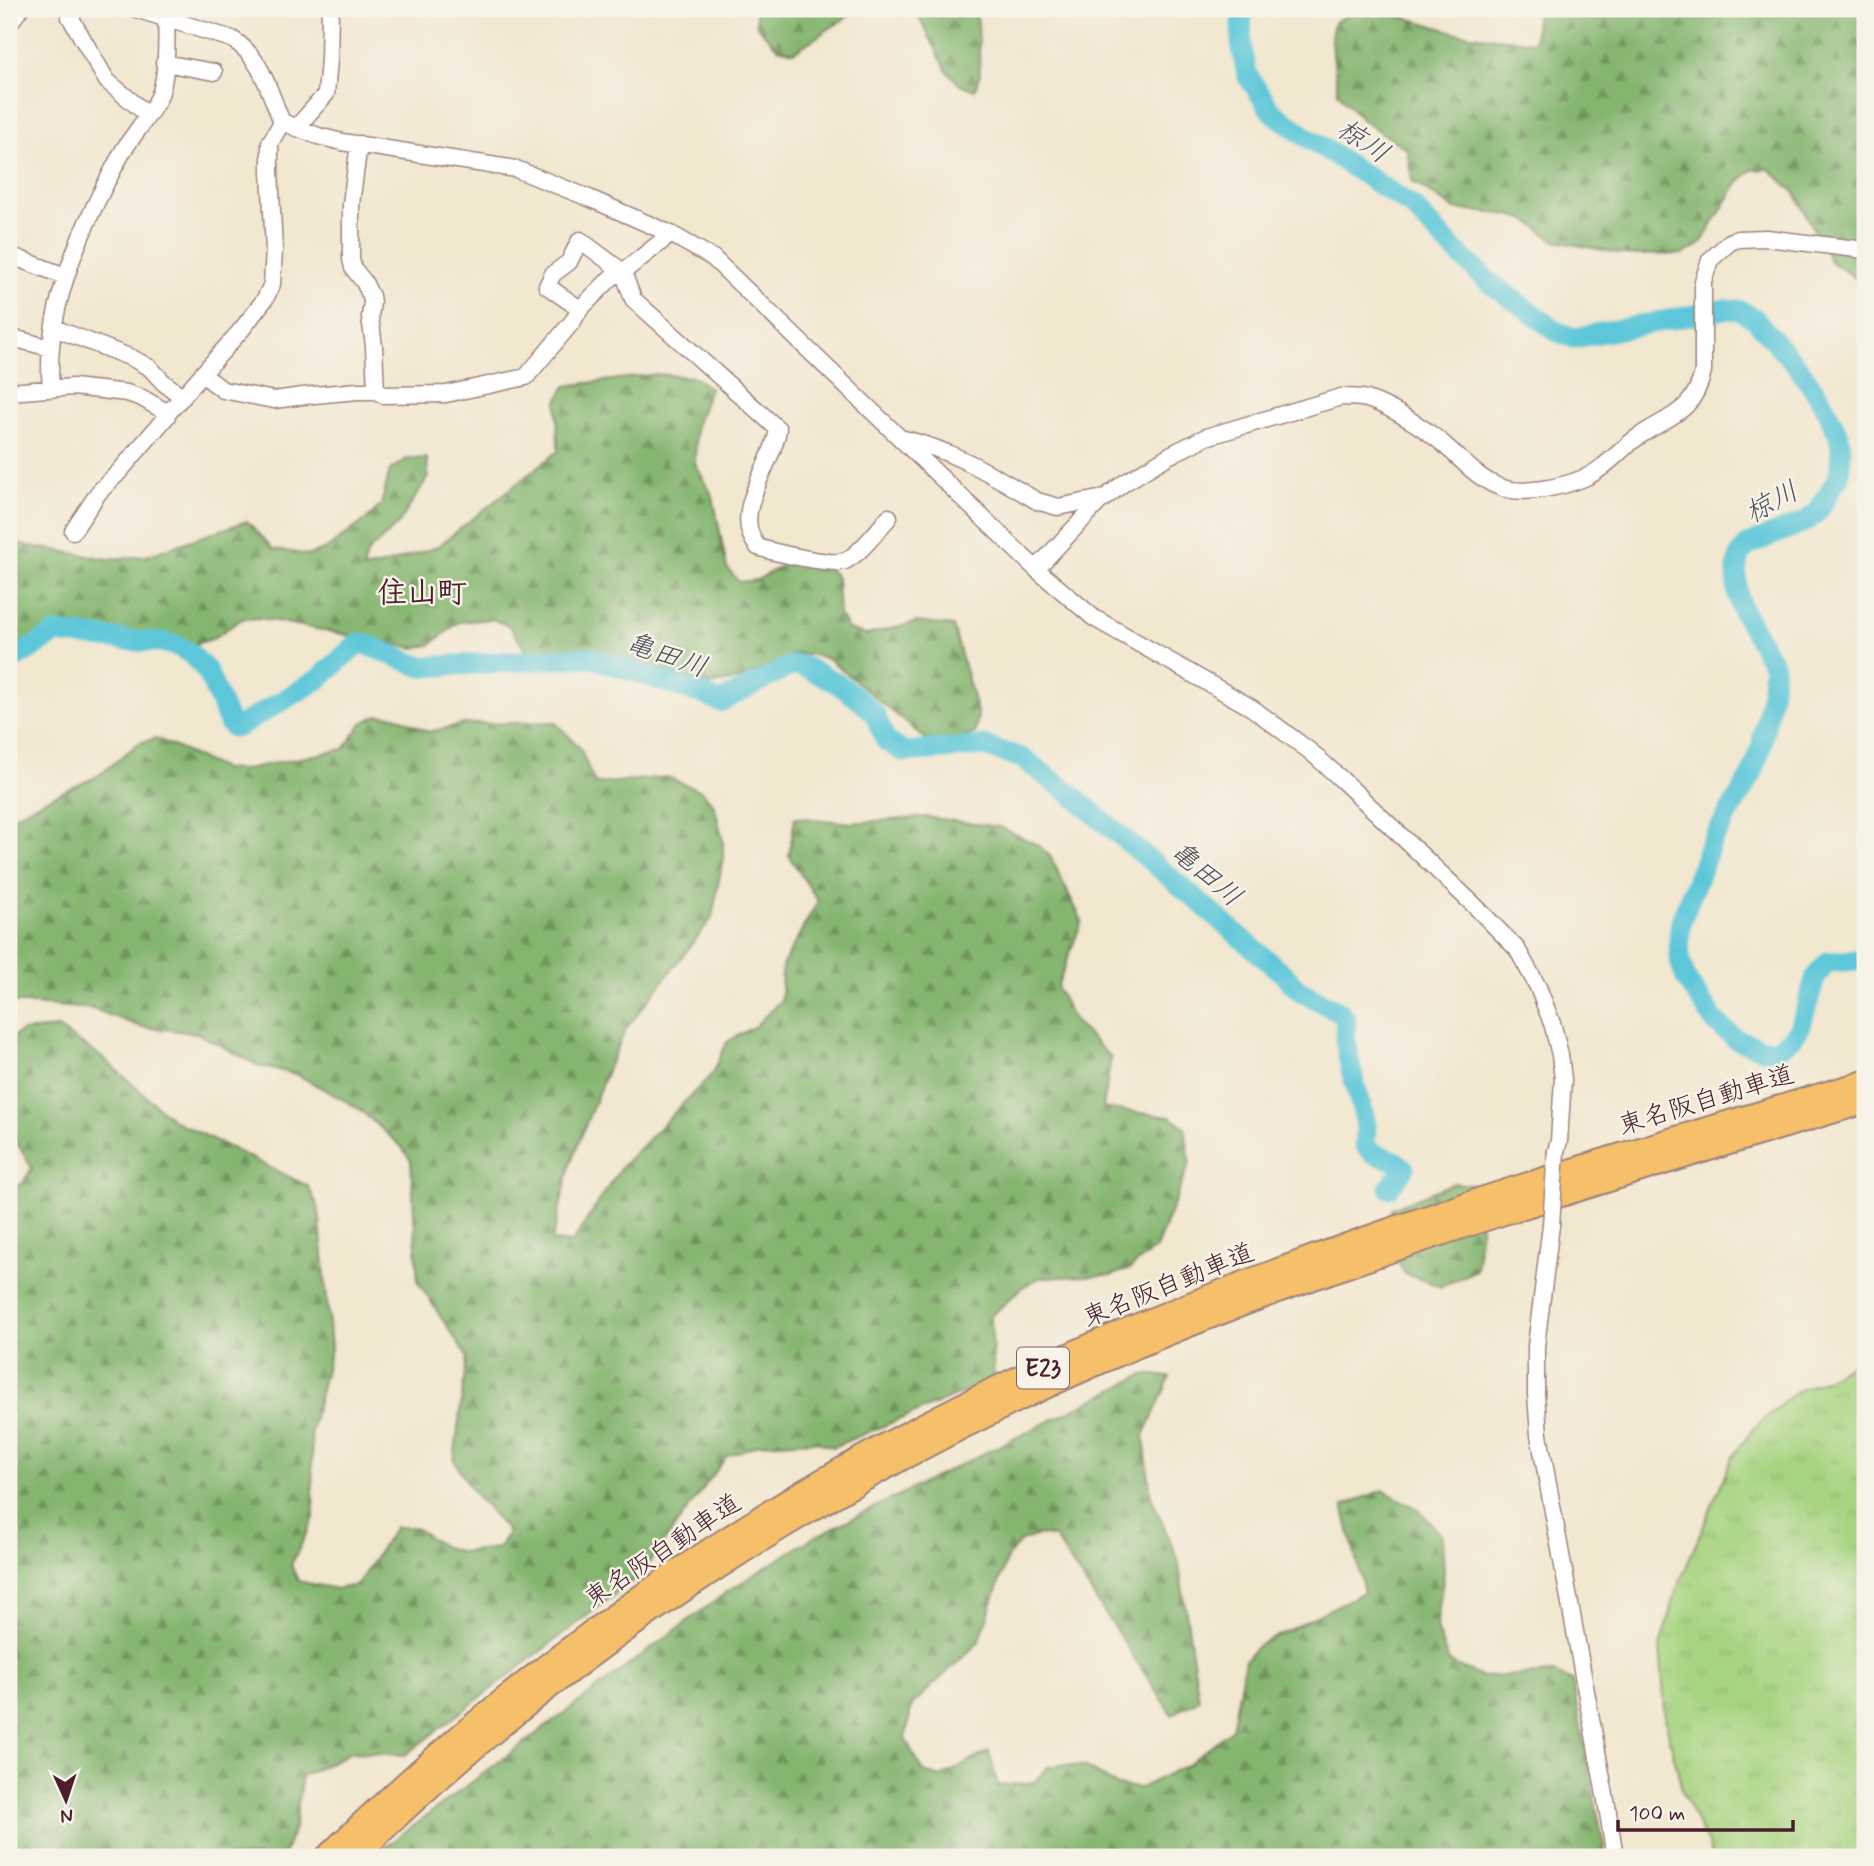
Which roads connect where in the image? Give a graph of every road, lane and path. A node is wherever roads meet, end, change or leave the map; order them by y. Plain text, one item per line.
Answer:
1 (20, 9) edge
2 (69, 9) edge
3 (136, 9) edge
4 (330, 9) edge
5 (166, 18) junction
6 (9, 24) edge
7 (164, 63) junction
8 (214, 72) dead end
9 (147, 114) junction
10 (289, 125) junction
11 (359, 144) junction
12 (671, 234) junction
13 (1865, 250) edge
14 (9, 255) edge
15 (623, 272) junction
16 (65, 276) junction
17 (580, 309) junction
18 (54, 328) junction
19 (9, 337) edge
20 (50, 348) junction
21 (202, 374) junction
22 (51, 388) junction
23 (376, 391) junction
24 (9, 392) edge
25 (183, 397) junction
26 (168, 413) junction
27 (898, 438) junction
28 (1104, 498) junction
29 (889, 517) dead end
30 (73, 531) dead end
31 (1036, 569) junction
32 (1865, 1083) edge
33 (1865, 1101) edge
34 (328, 1857) edge
35 (354, 1857) edge
36 (1615, 1857) edge

1 - 6 street
2 - 9 street
3 - 5 street
4 - 10 street
5 - 7 street
5 - 10 street
7 - 8 street
7 - 9 street
9 - 16 street
10 - 11 street
10 - 21 street
11 - 12 street
11 - 23 street
12 - 15 street
12 - 27 street
13 - 28 street
14 - 16 street
15 - 17 street
15 - 17 street
15 - 29 street
16 - 18 street
17 - 23 street
18 - 20 street
18 - 25 street
19 - 20 street
20 - 22 street
21 - 23 street
21 - 25 street
22 - 24 street
22 - 26 street
25 - 26 street
26 - 30 street
27 - 28 street
27 - 31 street
28 - 31 street
31 - 36 street, bridge
32 - 34 highway, 東名阪自動車道 / E23
33 - 35 highway, 東名阪自動車道 / E23

